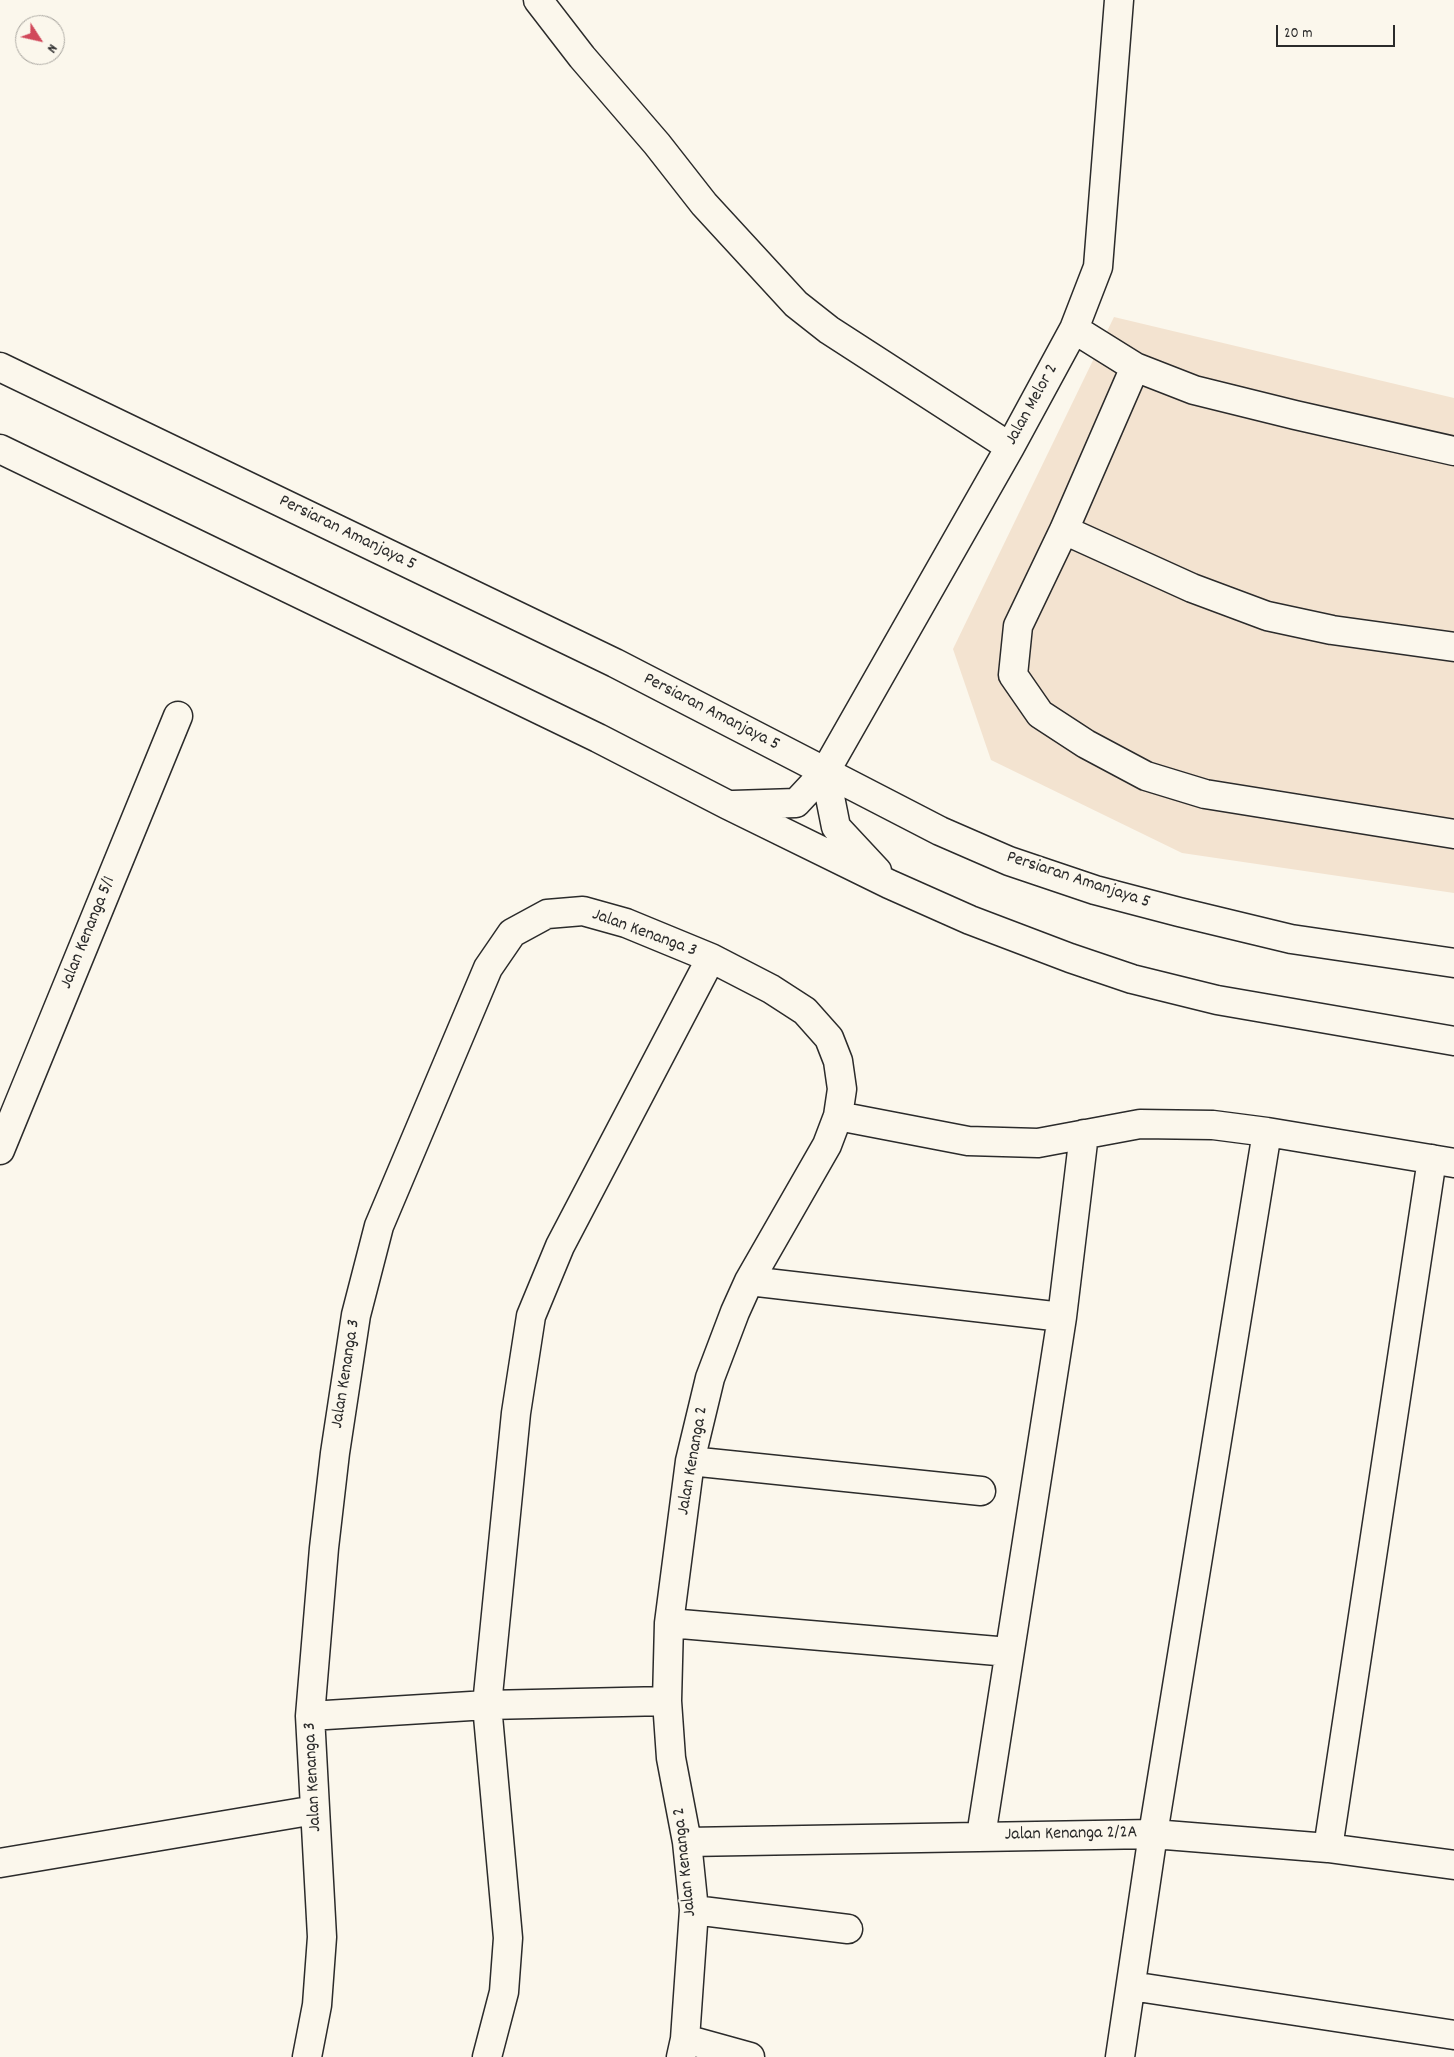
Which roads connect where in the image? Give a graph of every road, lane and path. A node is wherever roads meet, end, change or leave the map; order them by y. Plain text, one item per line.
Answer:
1 (538, 0) edge
2 (1119, 0) edge
3 (1074, 330) junction
4 (0, 367) edge
5 (1135, 367) junction
6 (1010, 447) junction
7 (0, 449) edge
8 (1454, 451) edge
9 (1064, 530) junction
10 (1454, 647) edge
11 (178, 716) dead end
12 (825, 772) junction
13 (728, 805) junction
14 (1454, 834) edge
15 (889, 884) junction
16 (711, 958) junction
17 (1454, 962) edge
18 (1454, 1041) edge
19 (838, 1116) junction
20 (1267, 1132) junction
21 (1084, 1134) junction
22 (0, 1150) edge
23 (1443, 1161) edge
24 (749, 1281) junction
25 (1062, 1317) junction
26 (690, 1462) junction
27 (981, 1491) dead end
28 (670, 1623) junction
29 (1009, 1652) junction
30 (666, 1701) junction
31 (487, 1705) junction
32 (310, 1716) junction
33 (315, 1810) junction
34 (1154, 1834) junction
35 (981, 1836) junction
36 (687, 1842) junction
37 (1328, 1848) junction
38 (0, 1863) edge
39 (1454, 1865) edge
40 (694, 1910) junction
41 (848, 1929) dead end
42 (1131, 1986) junction
43 (1454, 2035) edge
44 (683, 2048) edge
45 (307, 2057) edge
46 (486, 2057) edge
47 (750, 2057) edge
48 (1120, 2057) edge

1 - 6 street
2 - 3 street, Jalan Melor 2
3 - 5 street
3 - 6 street, Jalan Melor 2
4 - 12 street, Persiaran Amanjaya 5
5 - 8 street
5 - 9 street
6 - 12 street, Jalan Melor 2
7 - 13 street
9 - 10 street
9 - 14 street
11 - 22 street, Jalan Kenanga 5/1
12 - 13 street, Jalan Melor 2
12 - 15 street
12 - 17 street, Persiaran Amanjaya 5
13 - 15 street
15 - 18 street
16 - 19 street, Jalan Kenanga 2
16 - 31 street
16 - 32 street, Jalan Kenanga 3
19 - 21 street
19 - 24 street, Jalan Kenanga 2
20 - 21 street
20 - 23 street
20 - 34 street
21 - 25 street
23 - 37 street
24 - 25 street
24 - 26 street, Jalan Kenanga 2
25 - 29 street
26 - 27 street
26 - 28 street, Jalan Kenanga 2
28 - 29 street
28 - 30 street, Jalan Kenanga 2
29 - 35 street
30 - 31 street
30 - 36 street, Jalan Kenanga 2
31 - 32 street
31 - 46 street
32 - 33 street, Jalan Kenanga 3
33 - 38 street
33 - 45 street, Jalan Kenanga 3
34 - 35 street, Jalan Kenanga 2/2A
34 - 37 street, Jalan Kenanga 2/2A
34 - 42 street
35 - 36 street, Jalan Kenanga 2/2A
36 - 40 street, Jalan Kenanga 2
37 - 39 street, Jalan Kenanga 2/2A
40 - 41 street
40 - 44 street, Jalan Kenanga 2
42 - 43 street
42 - 48 street
44 - 47 street

